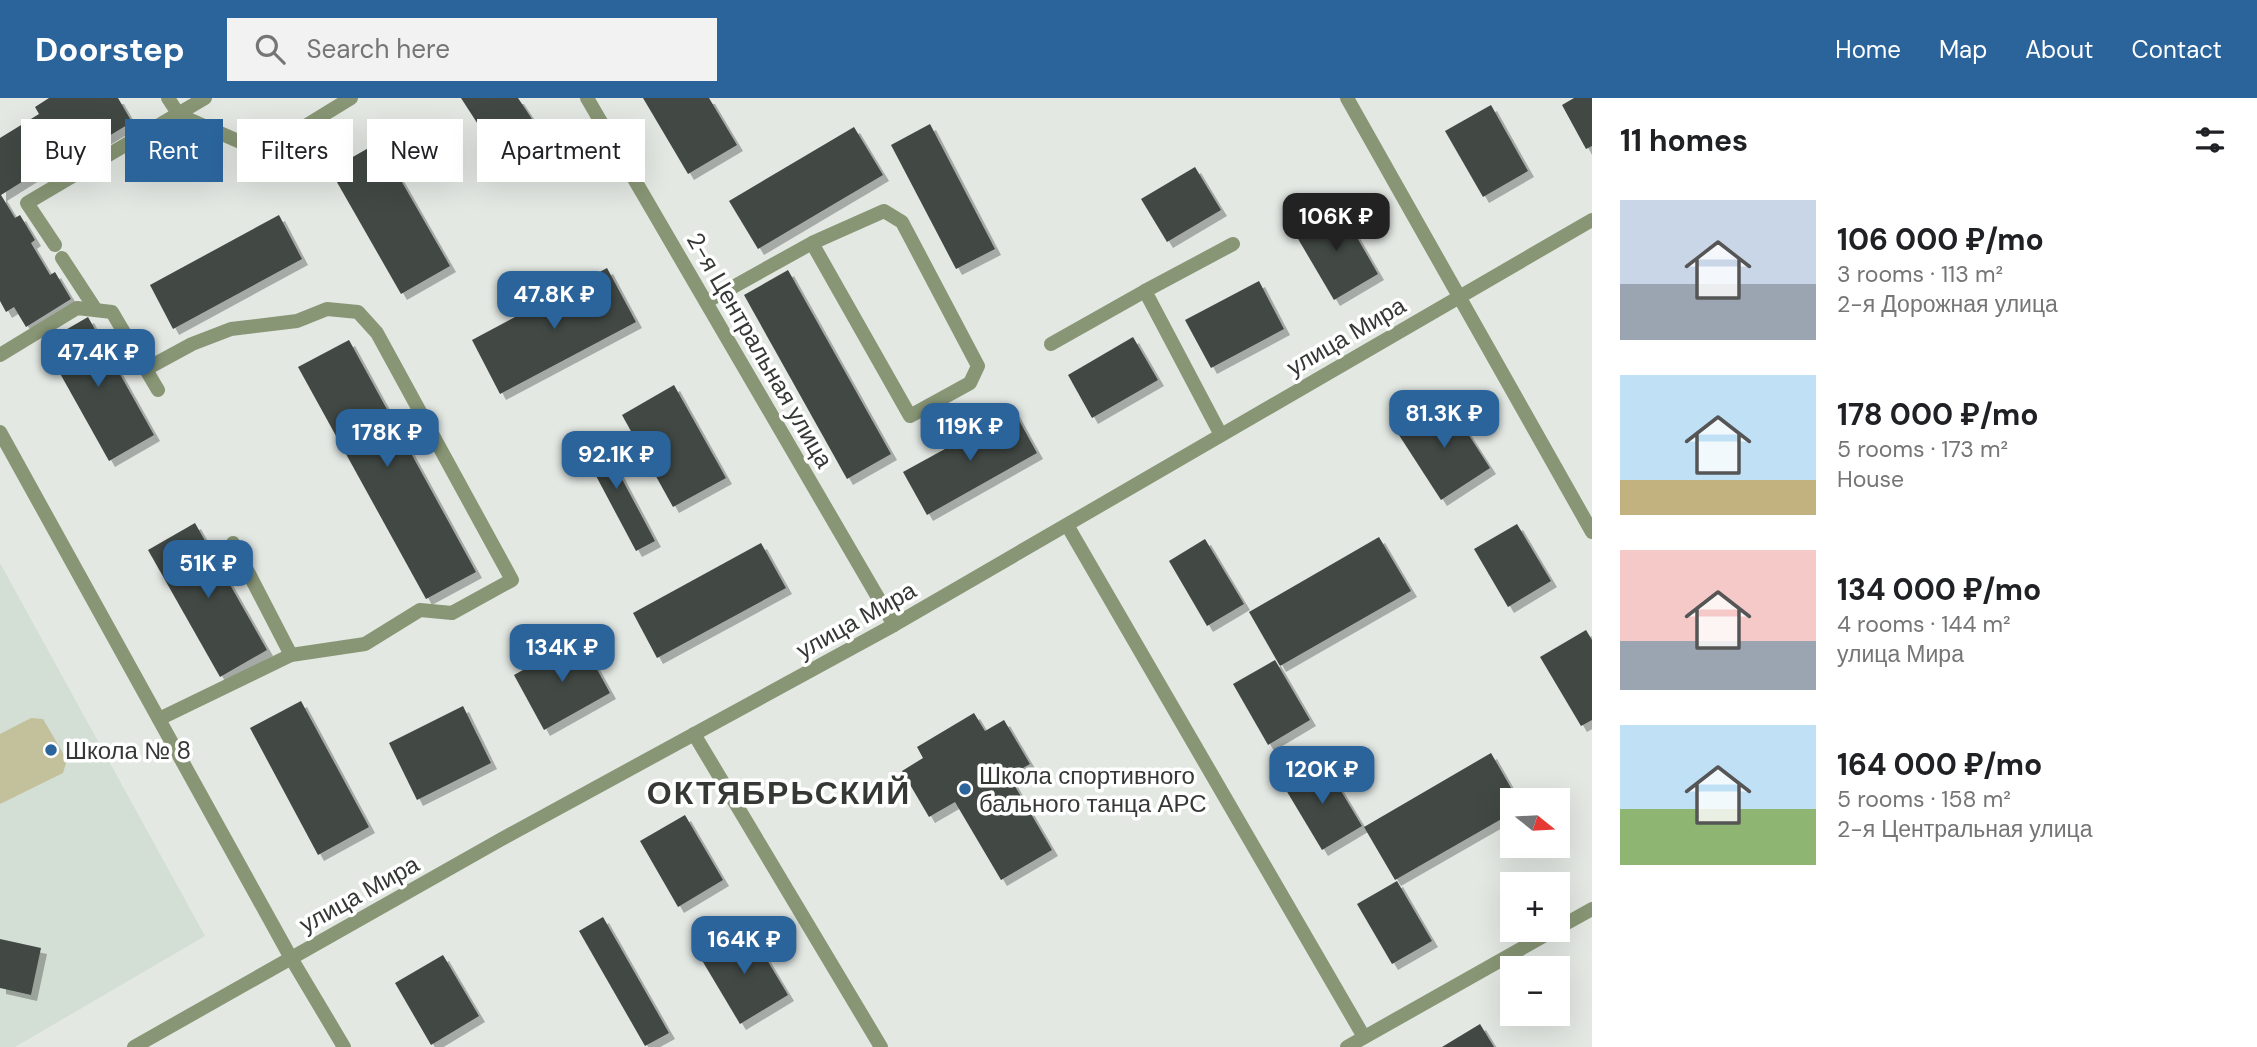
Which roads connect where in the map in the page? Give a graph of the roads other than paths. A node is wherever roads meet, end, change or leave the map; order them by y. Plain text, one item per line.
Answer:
1 (168, 98) edge
2 (205, 98) edge
3 (351, 98) edge
4 (587, 98) edge
5 (1347, 98) edge
6 (179, 115) junction
7 (1592, 220) edge
8 (812, 243) junction
9 (1233, 244) dead end
10 (1144, 291) junction
11 (1459, 297) junction
12 (706, 302) junction
13 (96, 310) junction
14 (1051, 344) dead end
15 (0, 355) edge
16 (146, 369) junction
17 (158, 390) dead end
18 (0, 432) edge
19 (1222, 435) junction
20 (1067, 525) junction
21 (1592, 532) edge
22 (233, 543) dead end
23 (894, 625) junction
24 (291, 655) junction
25 (159, 719) junction
26 (694, 734) junction
27 (1592, 909) edge
28 (1570, 922) edge
29 (1534, 942) edge
30 (291, 958) junction
31 (1364, 1037) junction
32 (134, 1047) edge
33 (344, 1047) edge
34 (881, 1047) edge
35 (1347, 1047) edge

1 - 6 street
2 - 6 street
3 - 6 street
4 - 12 street, 2-я Центральная улица
5 - 11 street
6 - 13 street
7 - 11 street, улица Мира
8 - 8 street
8 - 12 street
9 - 10 street
10 - 14 street
10 - 19 street
11 - 19 street, улица Мира
11 - 21 street
12 - 23 street, 2-я Центральная улица
13 - 15 street
13 - 16 street
16 - 17 street
16 - 24 street
18 - 25 street
19 - 20 street, улица Мира
20 - 23 street, улица Мира
20 - 31 street
22 - 24 street
23 - 26 street, улица Мира
24 - 25 street
25 - 30 street
26 - 30 street, улица Мира
26 - 34 street
27 - 28 street
29 - 31 street
30 - 32 street, улица Мира
30 - 33 street
31 - 35 street

